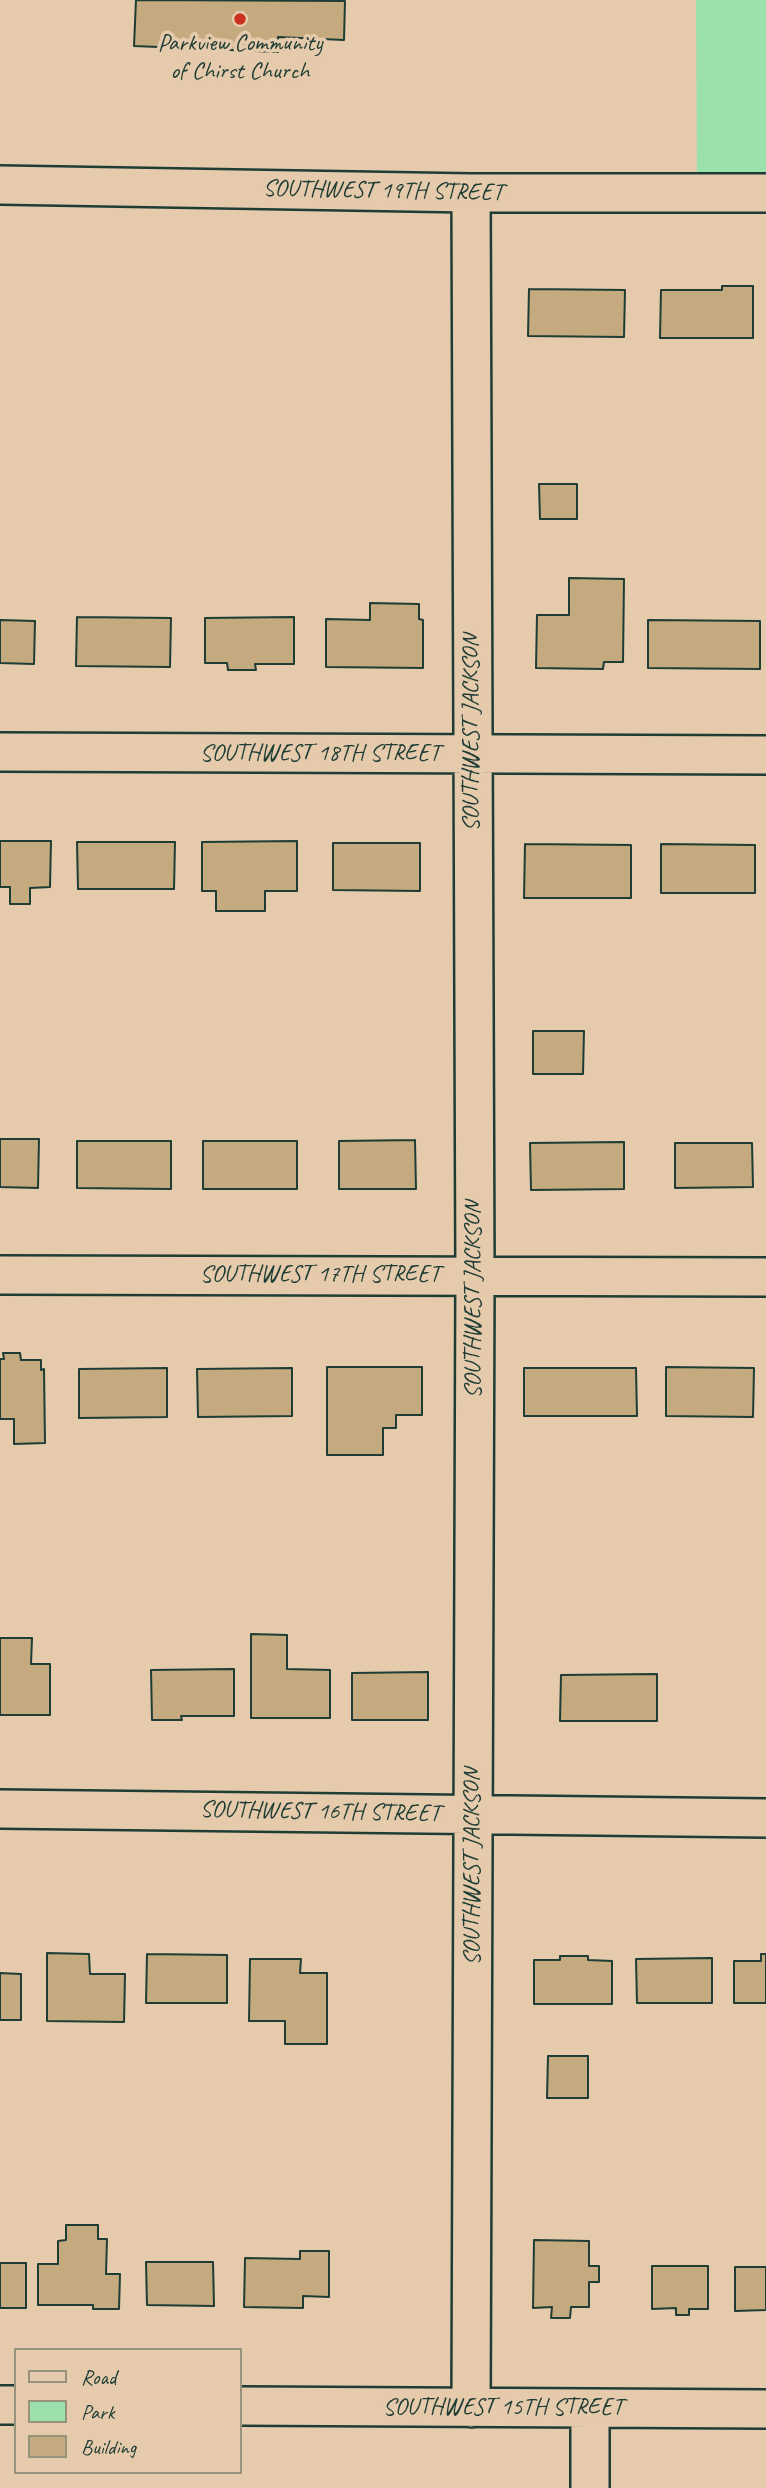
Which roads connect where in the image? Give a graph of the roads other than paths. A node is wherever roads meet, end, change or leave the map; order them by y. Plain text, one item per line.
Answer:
1 (0, 185) edge
2 (471, 193) junction
3 (766, 193) edge
4 (0, 752) edge
5 (472, 755) junction
6 (766, 755) edge
7 (0, 1275) edge
8 (475, 1275) junction
9 (766, 1278) edge
10 (0, 1809) edge
11 (473, 1814) junction
12 (766, 1818) edge
13 (242, 2406) edge
14 (471, 2407) junction
15 (590, 2409) junction
16 (766, 2409) edge
17 (590, 2488) edge

1 - 2 street, SOUTHWEST 19TH STREET
2 - 3 street, SOUTHWEST 19TH STREET
2 - 5 street, SOUTHWEST JACKSON
4 - 5 street, SOUTHWEST 18TH STREET
5 - 6 street, SOUTHWEST 18TH STREET
5 - 8 street, SOUTHWEST JACKSON
7 - 8 street, SOUTHWEST 17TH STREET
8 - 9 street, SOUTHWEST 17TH STREET
8 - 11 street, SOUTHWEST JACKSON
10 - 11 street, SOUTHWEST 16TH STREET
11 - 12 street, SOUTHWEST 16TH STREET
11 - 14 street, SOUTHWEST JACKSON
13 - 14 street, SOUTHWEST 15TH STREET
14 - 15 street, SOUTHWEST 15TH STREET
15 - 16 street, SOUTHWEST 15TH STREET
15 - 17 street

